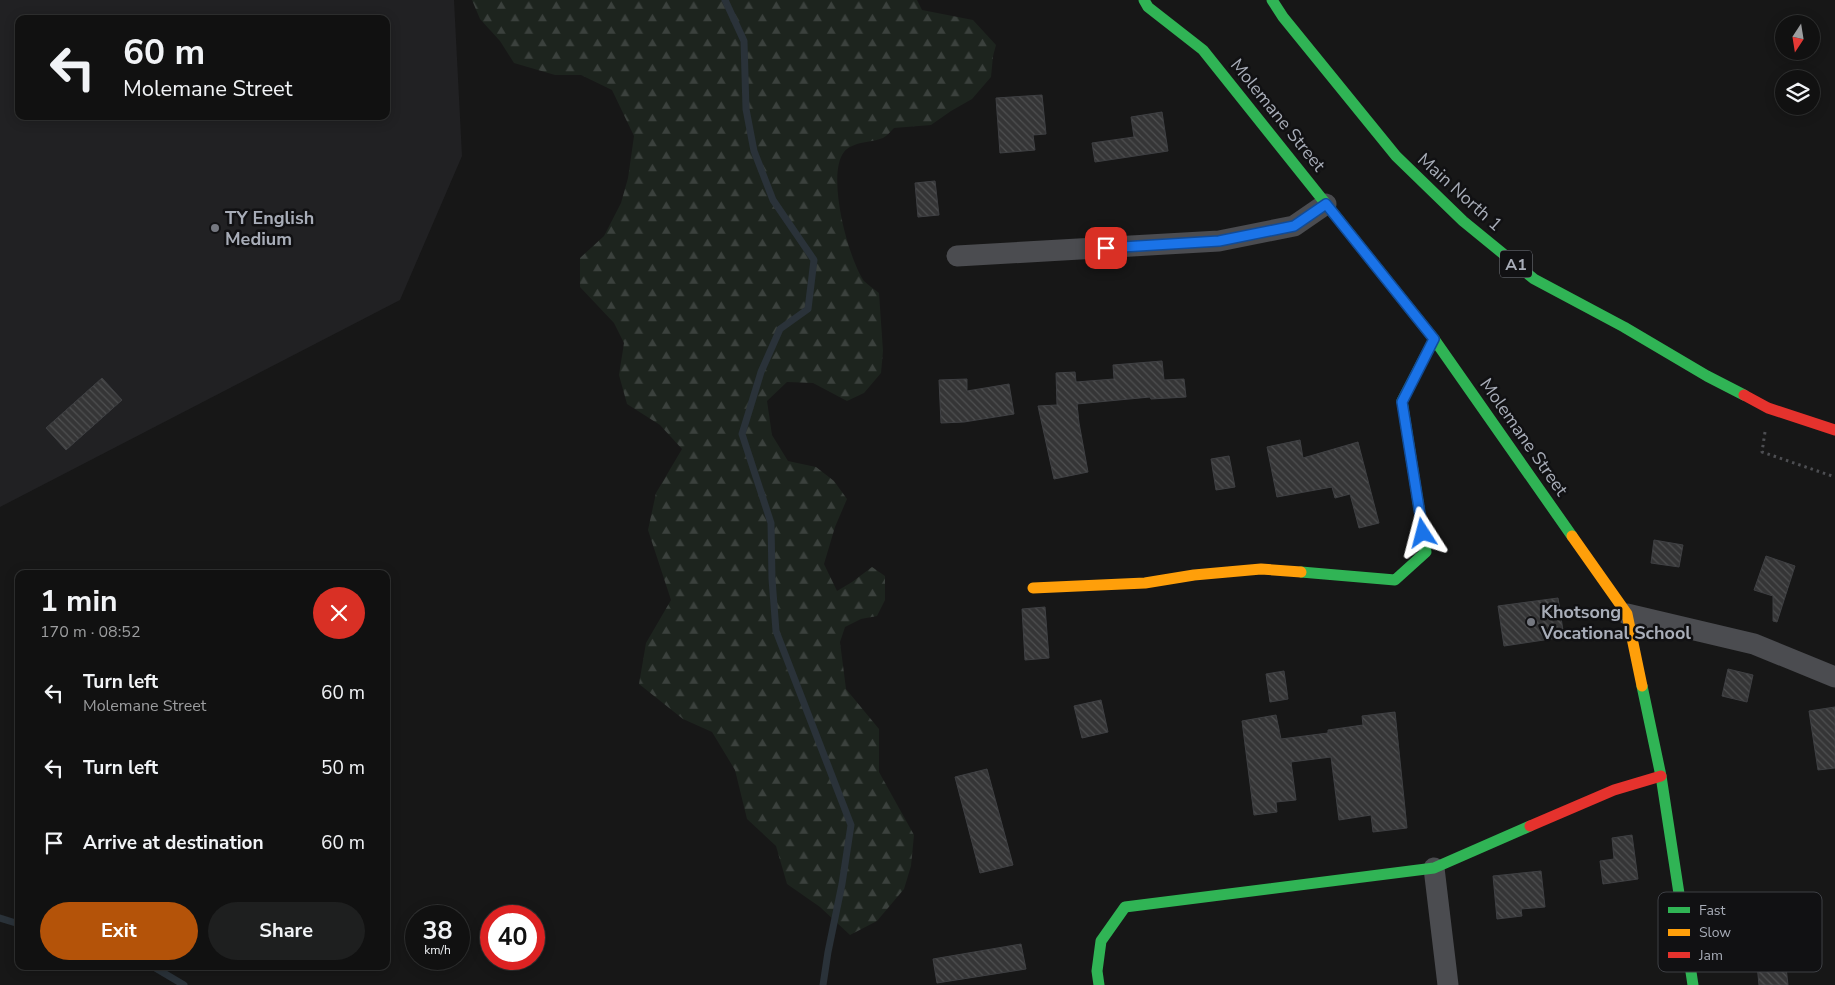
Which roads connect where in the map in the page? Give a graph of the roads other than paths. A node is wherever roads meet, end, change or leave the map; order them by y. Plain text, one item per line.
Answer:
1 (1144, 0) edge
2 (1272, 0) edge
3 (1326, 204) junction
4 (957, 256) dead end
5 (1434, 339) junction
6 (1835, 430) edge
7 (1033, 588) dead end
8 (1627, 614) junction
9 (1835, 677) edge
10 (1661, 776) junction
11 (1434, 868) junction
12 (1679, 892) edge
13 (1691, 972) edge
14 (1099, 985) edge
15 (1448, 985) edge
16 (1693, 985) edge

1 - 3 street, Molemane Street
2 - 6 street, Main North 1 / A1
3 - 4 street
3 - 5 street, Molemane Street
5 - 7 street
5 - 8 street, Molemane Street
8 - 9 street
8 - 10 street, Molemane Street
10 - 11 street
10 - 12 street, Molemane Street
11 - 14 street
11 - 15 street
13 - 16 street, Molemane Street

